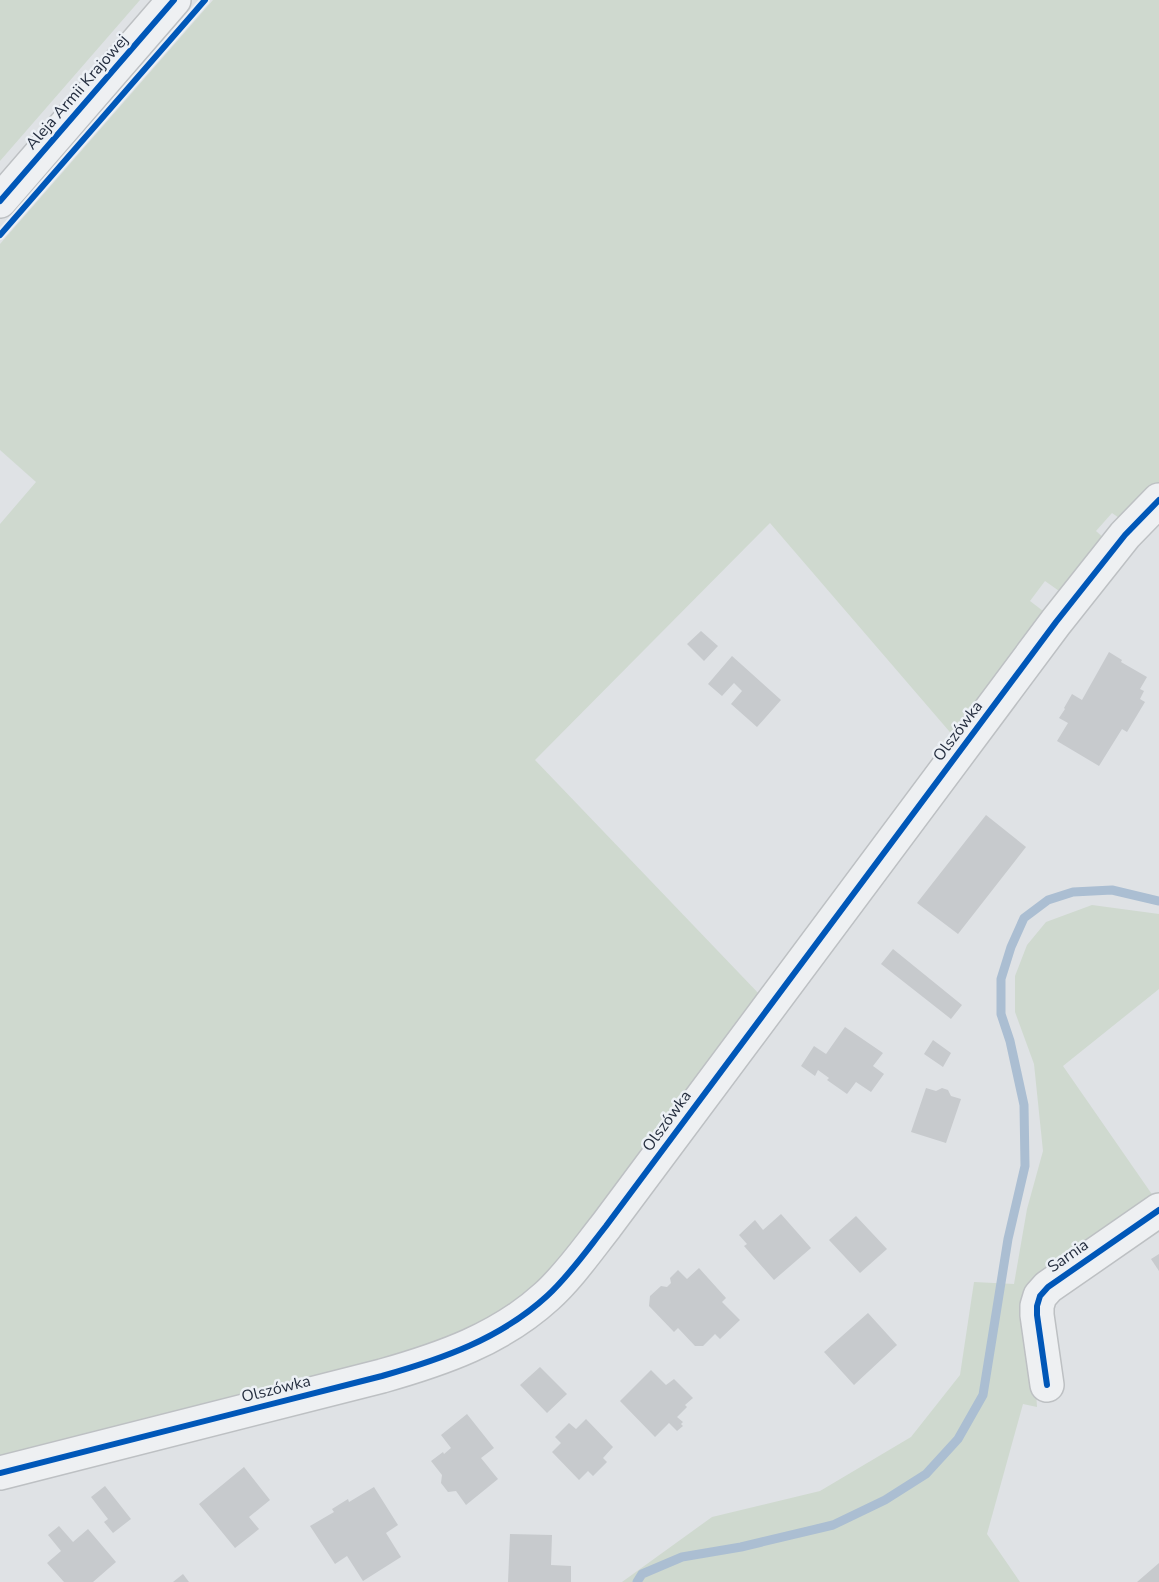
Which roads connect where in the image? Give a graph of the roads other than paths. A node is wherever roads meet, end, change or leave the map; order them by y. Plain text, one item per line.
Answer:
1 (174, 0) edge
2 (0, 201) edge
3 (1159, 500) edge
4 (1159, 1210) edge
5 (1047, 1385) dead end
6 (0, 1473) edge

1 - 2 street, Aleja Armii Krajowej
3 - 6 street, Olszówka
4 - 5 street, Sarnia

